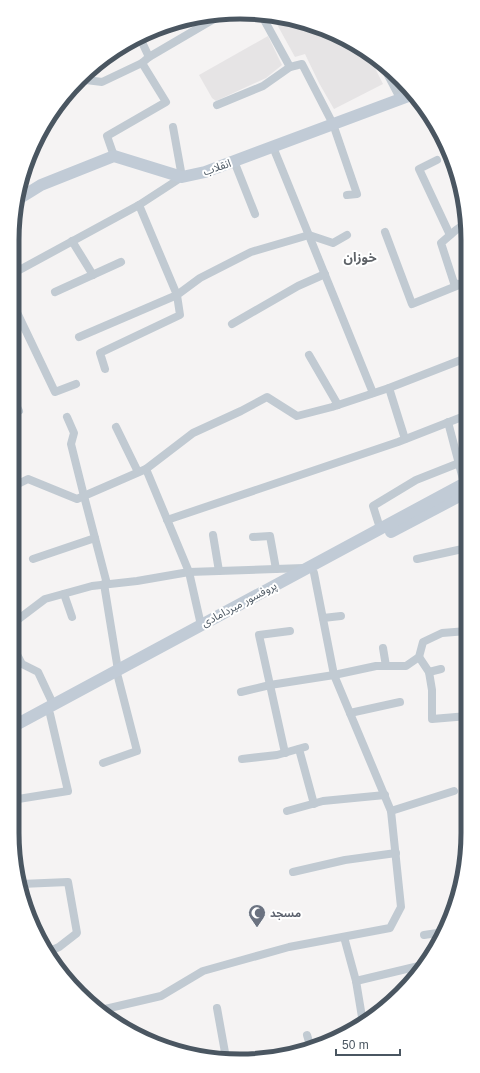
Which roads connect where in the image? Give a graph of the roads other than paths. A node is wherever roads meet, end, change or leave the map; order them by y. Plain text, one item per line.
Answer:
1 (264, 20) edge
2 (210, 21) edge
3 (142, 42) edge
4 (149, 57) junction
5 (142, 64) junction
6 (290, 67) junction
7 (389, 77) edge
8 (90, 78) edge
9 (408, 97) edge
10 (401, 100) junction
11 (217, 105) dead end
12 (333, 124) junction
13 (172, 128) dead end
14 (273, 147) junction
15 (114, 156) junction
16 (437, 160) dead end
17 (234, 162) junction
18 (182, 177) junction
19 (346, 195) dead end
20 (23, 196) edge
21 (139, 204) junction
22 (255, 214) dead end
23 (461, 226) edge
24 (385, 232) dead end
25 (309, 235) junction
26 (347, 235) dead end
27 (450, 235) junction
28 (72, 241) junction
29 (121, 262) dead end
30 (19, 270) edge
31 (325, 274) junction
32 (93, 275) junction
33 (461, 285) edge
34 (461, 286) edge
35 (55, 292) dead end
36 (177, 295) junction
37 (19, 317) edge
38 (232, 324) dead end
39 (79, 337) dead end
40 (309, 355) dead end
41 (461, 360) edge
42 (105, 369) dead end
43 (76, 384) dead end
44 (389, 388) junction
45 (373, 393) junction
46 (338, 405) junction
47 (67, 417) dead end
48 (461, 417) edge
49 (448, 422) junction
50 (116, 426) dead end
51 (405, 439) junction
52 (459, 463) junction
53 (461, 470) edge
54 (142, 471) junction
55 (19, 484) edge
56 (461, 488) edge
57 (461, 489) edge
58 (84, 496) junction
59 (167, 520) junction
60 (380, 528) junction
61 (213, 535) dead end
62 (253, 537) dead end
63 (95, 538) junction
64 (461, 549) edge
65 (33, 559) dead end
66 (417, 559) dead end
67 (276, 569) junction
68 (310, 570) junction
69 (218, 571) junction
70 (189, 572) junction
71 (106, 584) junction
72 (64, 594) junction
73 (341, 616) dead end
74 (72, 617) dead end
75 (323, 618) junction
76 (19, 619) edge
77 (203, 628) junction
78 (290, 631) dead end
79 (461, 631) edge
80 (383, 648) dead end
81 (419, 657) junction
82 (19, 658) edge
83 (386, 666) junction
84 (441, 669) dead end
85 (429, 672) junction
86 (118, 673) junction
87 (334, 675) junction
88 (270, 685) junction
89 (241, 692) dead end
90 (400, 702) dead end
91 (51, 709) junction
92 (350, 713) junction
93 (461, 717) edge
94 (19, 724) edge
95 (19, 730) edge
96 (285, 753) junction
97 (242, 759) dead end
98 (103, 763) dead end
99 (454, 791) dead end
100 (385, 795) junction
101 (19, 799) edge
102 (314, 804) junction
103 (287, 811) dead end
104 (391, 811) junction
105 (396, 853) junction
106 (293, 872) dead end
107 (25, 884) edge
108 (437, 933) edge
109 (424, 935) dead end
110 (344, 937) junction
111 (52, 950) edge
112 (416, 967) edge
113 (356, 981) junction
114 (217, 1008) dead end
115 (106, 1009) edge
116 (362, 1017) edge
117 (307, 1035) dead end
118 (309, 1042) edge
119 (225, 1054) edge

1 - 6 street
2 - 4 street
3 - 4 street
4 - 5 street
5 - 8 street
5 - 15 street
6 - 11 street
6 - 12 street
7 - 10 street
9 - 10 main road, انقلاب
10 - 12 main road, انقلاب
12 - 14 main road, انقلاب
12 - 19 street
13 - 18 street
14 - 17 main road, انقلاب
14 - 25 street
15 - 18 main road, انقلاب
15 - 20 main road
16 - 27 street
17 - 18 main road, انقلاب
17 - 22 street
18 - 21 street
21 - 28 street
21 - 36 street
23 - 27 street
24 - 34 street
25 - 26 street
25 - 31 street
25 - 36 street
27 - 33 street
28 - 30 street
28 - 32 street
29 - 32 street
31 - 38 street
31 - 45 street
32 - 35 street
36 - 39 street
36 - 42 street
37 - 43 street
40 - 46 street
41 - 44 street
44 - 45 street
44 - 51 street
45 - 46 street
46 - 54 street
47 - 58 street
48 - 49 street
49 - 51 street
49 - 52 street
50 - 54 street
51 - 59 street
52 - 53 street
52 - 60 street
54 - 58 street
54 - 59 street
55 - 58 street
56 - 60 main road, پروفسور میردامادی
57 - 68 main road, پروفسور میردامادی
58 - 63 street
59 - 70 street
60 - 68 main road, پروفسور میردامادی
61 - 69 street
62 - 67 street
63 - 65 street
63 - 71 street
64 - 66 street
67 - 68 street
67 - 69 street
68 - 75 street
68 - 77 main road, پروفسور میردامادی
69 - 70 street
70 - 71 street
70 - 77 street
71 - 72 street
71 - 86 street
72 - 74 street
72 - 76 street
73 - 75 street
75 - 87 street
77 - 86 main road, پروفسور میردامادی
78 - 88 street
79 - 81 street
80 - 83 street
81 - 83 street
81 - 85 street
82 - 91 street
83 - 87 street
84 - 85 street
85 - 93 street
86 - 91 main road, پروفسور میردامادی
86 - 98 street
87 - 88 street
87 - 92 street
88 - 89 street
88 - 96 street
90 - 92 street
91 - 94 main road, پروفسور میردامادی
91 - 95 main road, پروفسور میردامادی
91 - 101 street
92 - 100 street
96 - 97 street
96 - 102 street
99 - 104 street
100 - 102 street
100 - 104 street
102 - 103 street
104 - 105 street
105 - 106 street
105 - 110 street
107 - 111 street
108 - 109 street
110 - 113 street
110 - 115 street
112 - 113 street
113 - 116 street
114 - 119 street
117 - 118 street

